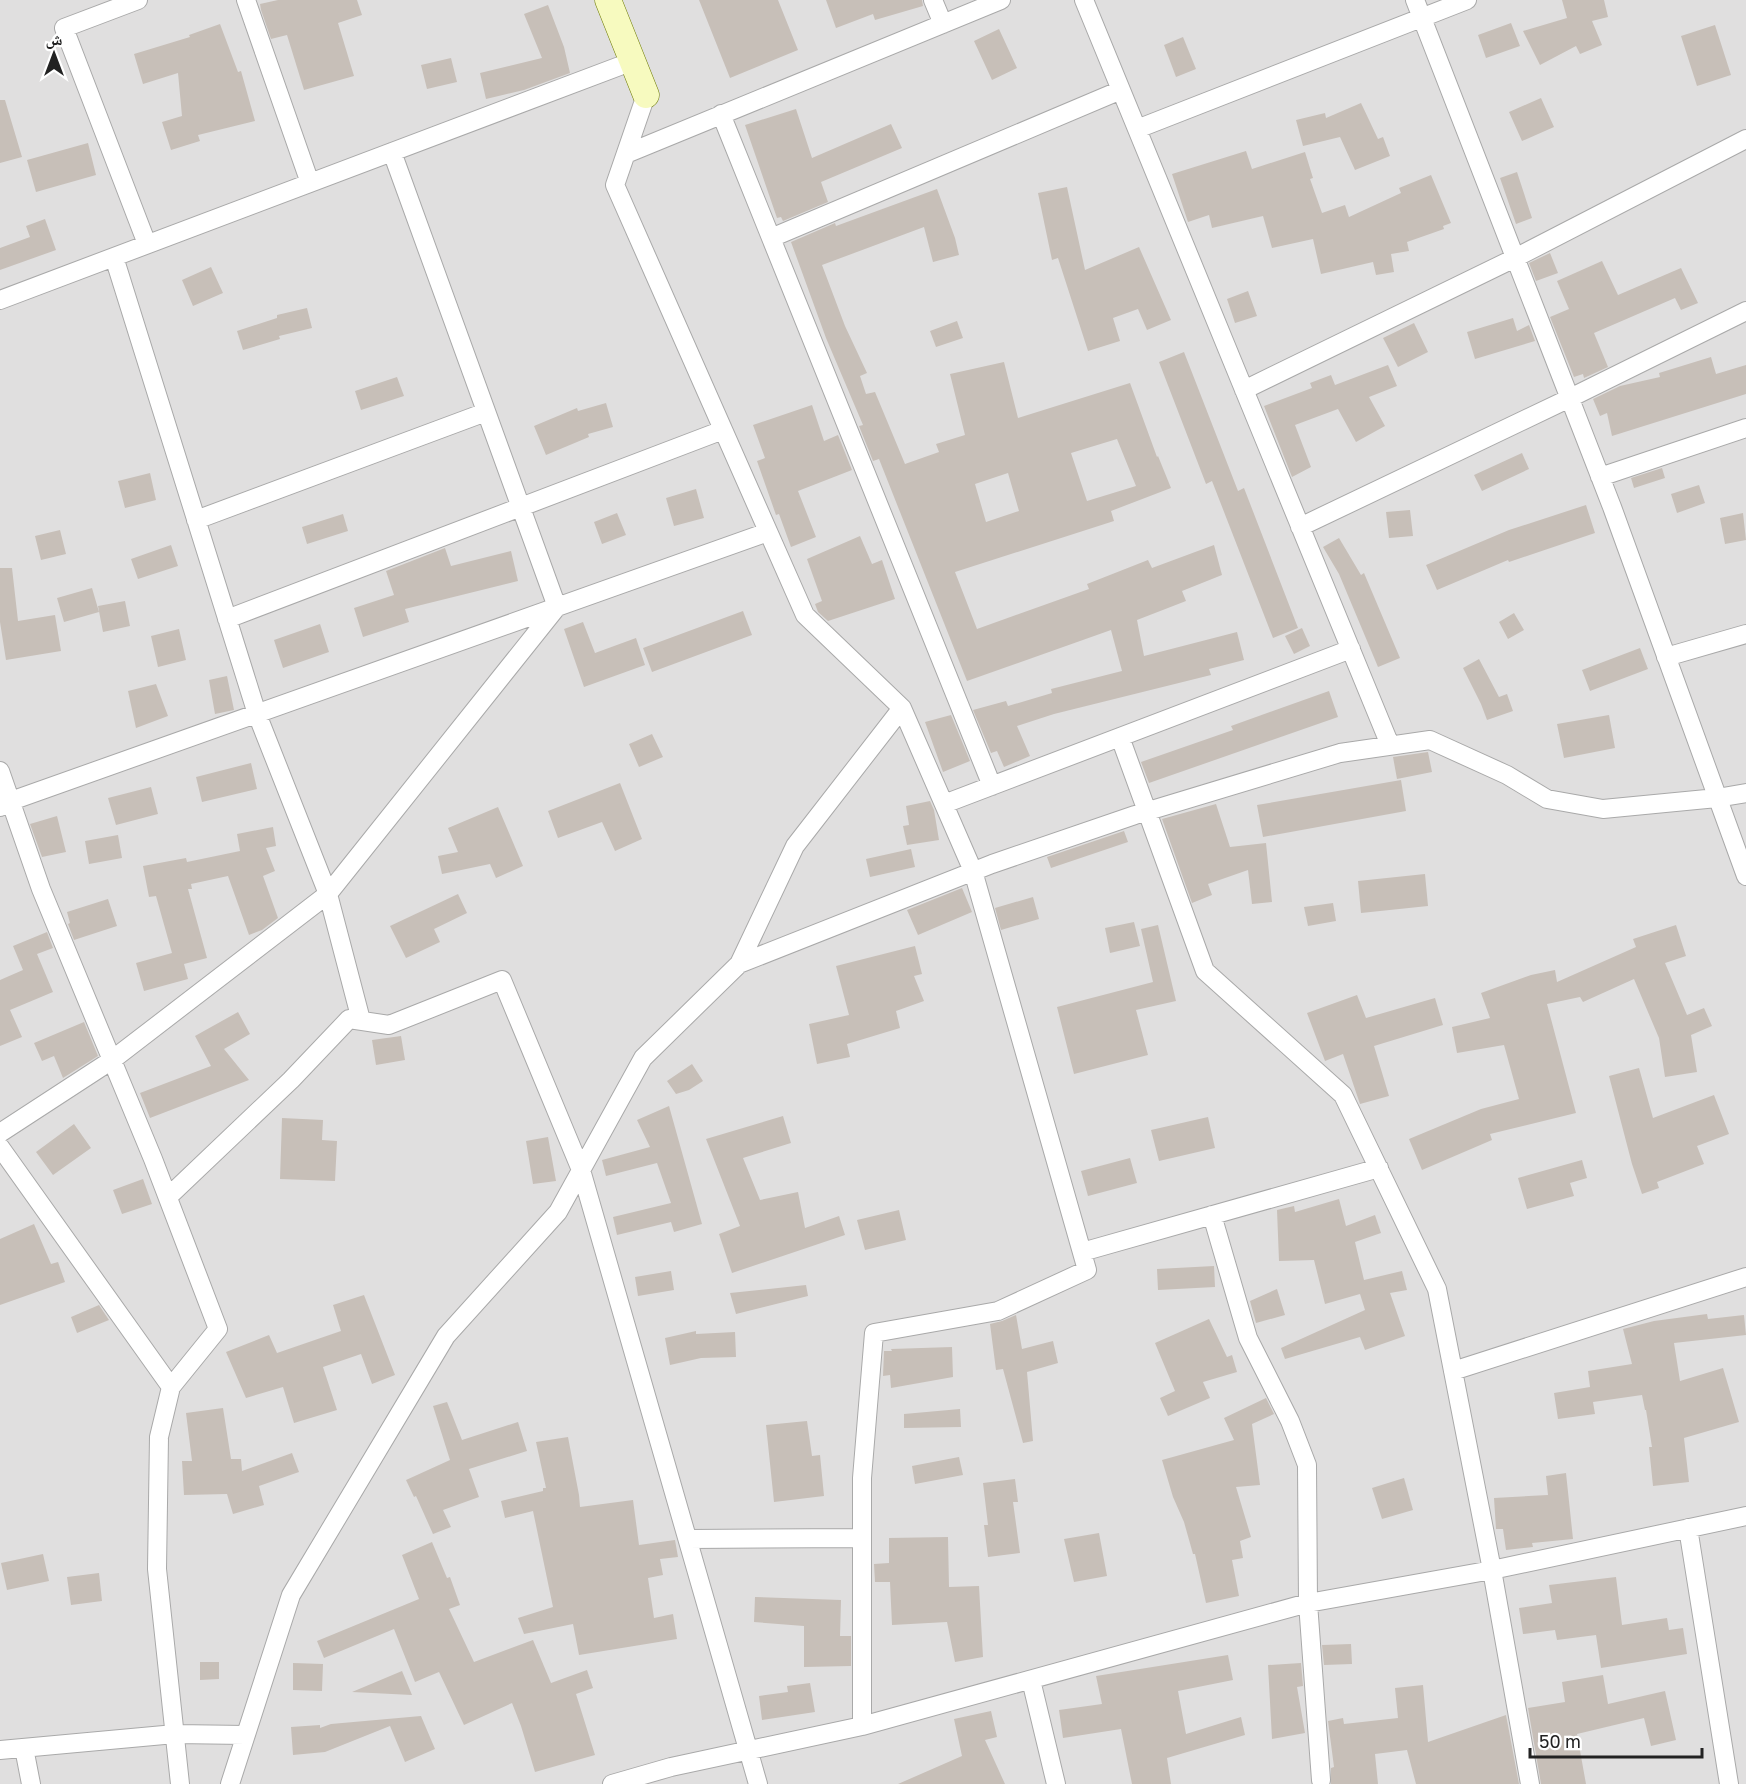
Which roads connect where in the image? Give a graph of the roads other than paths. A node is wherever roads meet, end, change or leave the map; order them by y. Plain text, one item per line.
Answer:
1 (138, 0) edge
2 (246, 0) edge
3 (608, 0) edge
4 (933, 0) edge
5 (1001, 0) edge
6 (1084, 0) edge
7 (1415, 0) edge
8 (1467, 0) edge
9 (1422, 18) junction
10 (943, 24) junction
11 (633, 61) junction
12 (1121, 90) junction
13 (646, 95) joint
14 (721, 114) junction
15 (1137, 129) junction
16 (1746, 139) edge
17 (392, 152) junction
18 (626, 154) junction
19 (310, 183) junction
20 (771, 238) junction
21 (147, 244) junction
22 (114, 257) junction
23 (1515, 258) junction
24 (0, 300) edge
25 (1746, 311) edge
26 (1244, 390) junction
27 (1570, 399) junction
28 (486, 412) junction
29 (1746, 428) edge
30 (723, 430) junction
31 (1600, 477) junction
32 (521, 507) junction
33 (196, 520) junction
34 (1300, 527) junction
35 (768, 532) junction
36 (557, 607) junction
37 (227, 619) junction
38 (1746, 634) edge
39 (1351, 650) junction
40 (1666, 657) junction
41 (902, 708) junction
42 (257, 714) junction
43 (1120, 737) junction
44 (1390, 745) junction
45 (0, 771) edge
46 (992, 786) junction
47 (1746, 793) edge
48 (1717, 798) junction
49 (6, 804) edge
50 (944, 804) junction
51 (1147, 811) junction
52 (973, 871) junction
53 (1746, 876) edge
54 (328, 894) junction
55 (739, 964) junction
56 (361, 1020) junction
57 (112, 1060) junction
58 (0, 1133) edge
59 (0, 1147) edge
60 (1379, 1168) junction
61 (581, 1170) junction
62 (168, 1197) junction
63 (1212, 1215) junction
64 (1082, 1252) junction
65 (1746, 1277) edge
66 (1454, 1371) junction
67 (171, 1388) junction
68 (1746, 1516) edge
69 (1688, 1528) junction
70 (862, 1538) junction
71 (688, 1539) junction
72 (1492, 1570) junction
73 (1308, 1603) junction
74 (1031, 1680) junction
75 (862, 1726) junction
76 (175, 1734) junction
77 (245, 1735) junction
78 (24, 1748) junction
79 (0, 1750) edge
80 (748, 1751) junction
81 (1321, 1780) dead end
82 (31, 1784) edge
83 (180, 1784) edge
84 (230, 1784) edge
85 (612, 1784) edge
86 (758, 1784) edge
87 (1056, 1784) edge
88 (1530, 1784) edge
89 (1729, 1784) edge

1 - 21 street
2 - 19 street
3 - 11 street
4 - 10 street
5 - 10 street
6 - 12 street
7 - 9 street
8 - 9 street
9 - 15 street
9 - 23 street
10 - 14 street
11 - 13 street
11 - 17 street
12 - 15 street
12 - 20 street
13 - 18 street
14 - 18 street
14 - 20 street
15 - 26 street
16 - 23 street
17 - 19 street
17 - 28 street
18 - 30 street
19 - 21 street
20 - 46 street
21 - 22 street
22 - 24 street
22 - 33 street
23 - 26 street
23 - 27 street
25 - 27 street
26 - 34 street
27 - 31 street
27 - 34 street
28 - 32 street
28 - 33 street
29 - 31 street
30 - 32 street
30 - 35 street
31 - 40 street
32 - 36 street
32 - 37 street
33 - 37 street
34 - 39 street
35 - 36 street
35 - 41 street
36 - 42 street
36 - 54 street
37 - 42 street
38 - 40 street
39 - 43 street
39 - 44 street
40 - 48 street
41 - 50 street
41 - 55 street
42 - 49 street
42 - 54 street
43 - 46 street
43 - 51 street
44 - 48 street
44 - 51 street
45 - 49 street
46 - 50 street
47 - 48 street
48 - 53 street
49 - 57 street
50 - 52 street
51 - 52 street
51 - 60 street
52 - 55 street
52 - 64 street
54 - 56 street
54 - 57 street
55 - 61 street
56 - 61 street
56 - 62 street
57 - 58 street
57 - 62 street
59 - 67 street
60 - 63 street
60 - 66 street
61 - 71 street
61 - 77 street
62 - 67 street
63 - 64 street
63 - 73 street
64 - 70 street
65 - 66 street
66 - 72 street
67 - 76 street
68 - 69 street
69 - 72 street
69 - 89 street
70 - 71 street
70 - 75 street
71 - 80 street
72 - 73 street
72 - 88 street
73 - 74 street
73 - 81 street
74 - 75 street
74 - 87 street
75 - 80 street
76 - 77 street
76 - 78 street
76 - 83 street
77 - 84 street
78 - 79 street
78 - 82 street
80 - 85 street
80 - 86 street

